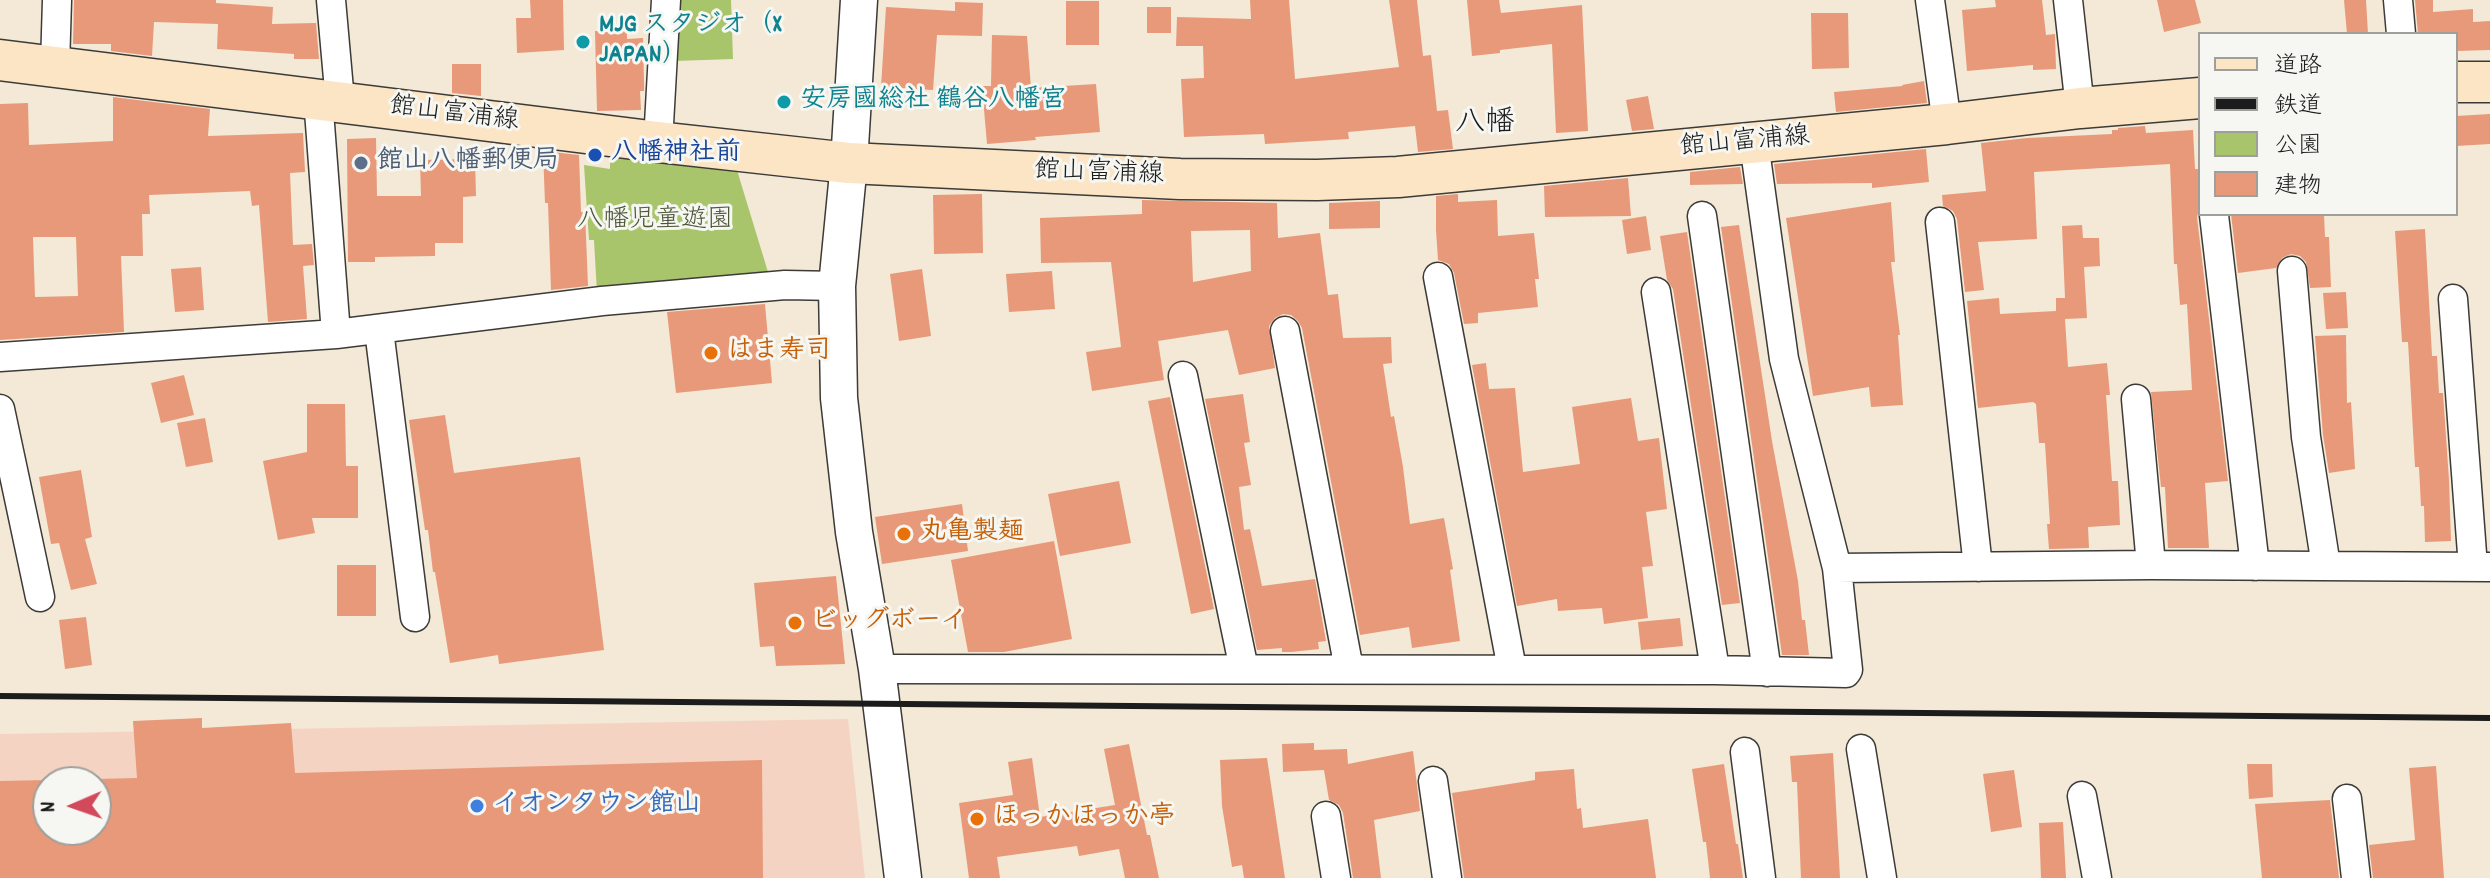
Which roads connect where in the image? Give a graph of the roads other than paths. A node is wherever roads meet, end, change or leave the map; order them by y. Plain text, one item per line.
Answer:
1 (57, 0) edge
2 (331, 0) edge
3 (666, 0) edge
4 (859, 0) edge
5 (1930, 0) edge
6 (2068, 0) edge
7 (2398, 0) edge
8 (2401, 32) edge
9 (0, 60) edge
10 (55, 66) junction
11 (2458, 82) edge
12 (2490, 82) edge
13 (2198, 98) edge
14 (329, 100) junction
15 (2080, 108) junction
16 (1947, 124) junction
17 (658, 142) junction
18 (1754, 143) junction
19 (849, 163) junction
20 (1702, 216) dead end
21 (2214, 216) edge
22 (1940, 222) dead end
23 (2292, 271) dead end
24 (1438, 277) dead end
25 (837, 286) junction
26 (1656, 292) dead end
27 (2453, 299) dead end
28 (379, 330) junction
29 (1285, 331) dead end
30 (336, 334) junction
31 (0, 357) edge
32 (1183, 376) dead end
33 (2136, 399) dead end
34 (0, 409) edge
35 (2151, 565) junction
36 (2255, 566) junction
37 (2326, 566) junction
38 (1978, 567) junction
39 (2481, 567) edge
40 (1837, 568) junction
41 (40, 597) dead end
42 (415, 617) dead end
43 (877, 669) junction
44 (1244, 669) junction
45 (1349, 669) junction
46 (1512, 669) junction
47 (1715, 670) junction
48 (1767, 672) junction
49 (1861, 749) dead end
50 (1745, 752) dead end
51 (1433, 781) dead end
52 (2082, 796) dead end
53 (2347, 799) dead end
54 (1326, 816) dead end
55 (903, 878) edge
56 (1336, 878) edge
57 (1447, 878) edge
58 (1761, 878) edge
59 (1882, 878) edge
60 (2097, 878) edge
61 (2356, 878) edge

1 - 10 street
2 - 14 street
3 - 17 street
4 - 19 street
5 - 16 street
6 - 15 street
7 - 8 street
9 - 10 main road, 館山富浦線
10 - 14 main road, 館山富浦線
11 - 12 main road
13 - 15 main road, 館山富浦線
14 - 17 main road, 館山富浦線
14 - 30 street
15 - 16 main road, 館山富浦線
16 - 18 main road, 館山富浦線
17 - 19 main road, 館山富浦線
18 - 19 main road, 館山富浦線
18 - 40 street
19 - 25 street
20 - 48 street
21 - 36 street
22 - 38 street
23 - 37 street
24 - 46 street
25 - 28 street
25 - 43 street
26 - 47 street
27 - 39 street
28 - 30 street
28 - 42 street
29 - 45 street
30 - 31 street
32 - 44 street
33 - 35 street
34 - 41 street
35 - 36 street
35 - 38 street
36 - 37 street
37 - 39 street
38 - 40 street
40 - 48 street
43 - 44 street
43 - 55 street
44 - 45 street
45 - 46 street
46 - 47 street
47 - 48 street
49 - 59 street
50 - 58 street
51 - 57 street
52 - 60 street
53 - 61 street
54 - 56 street

